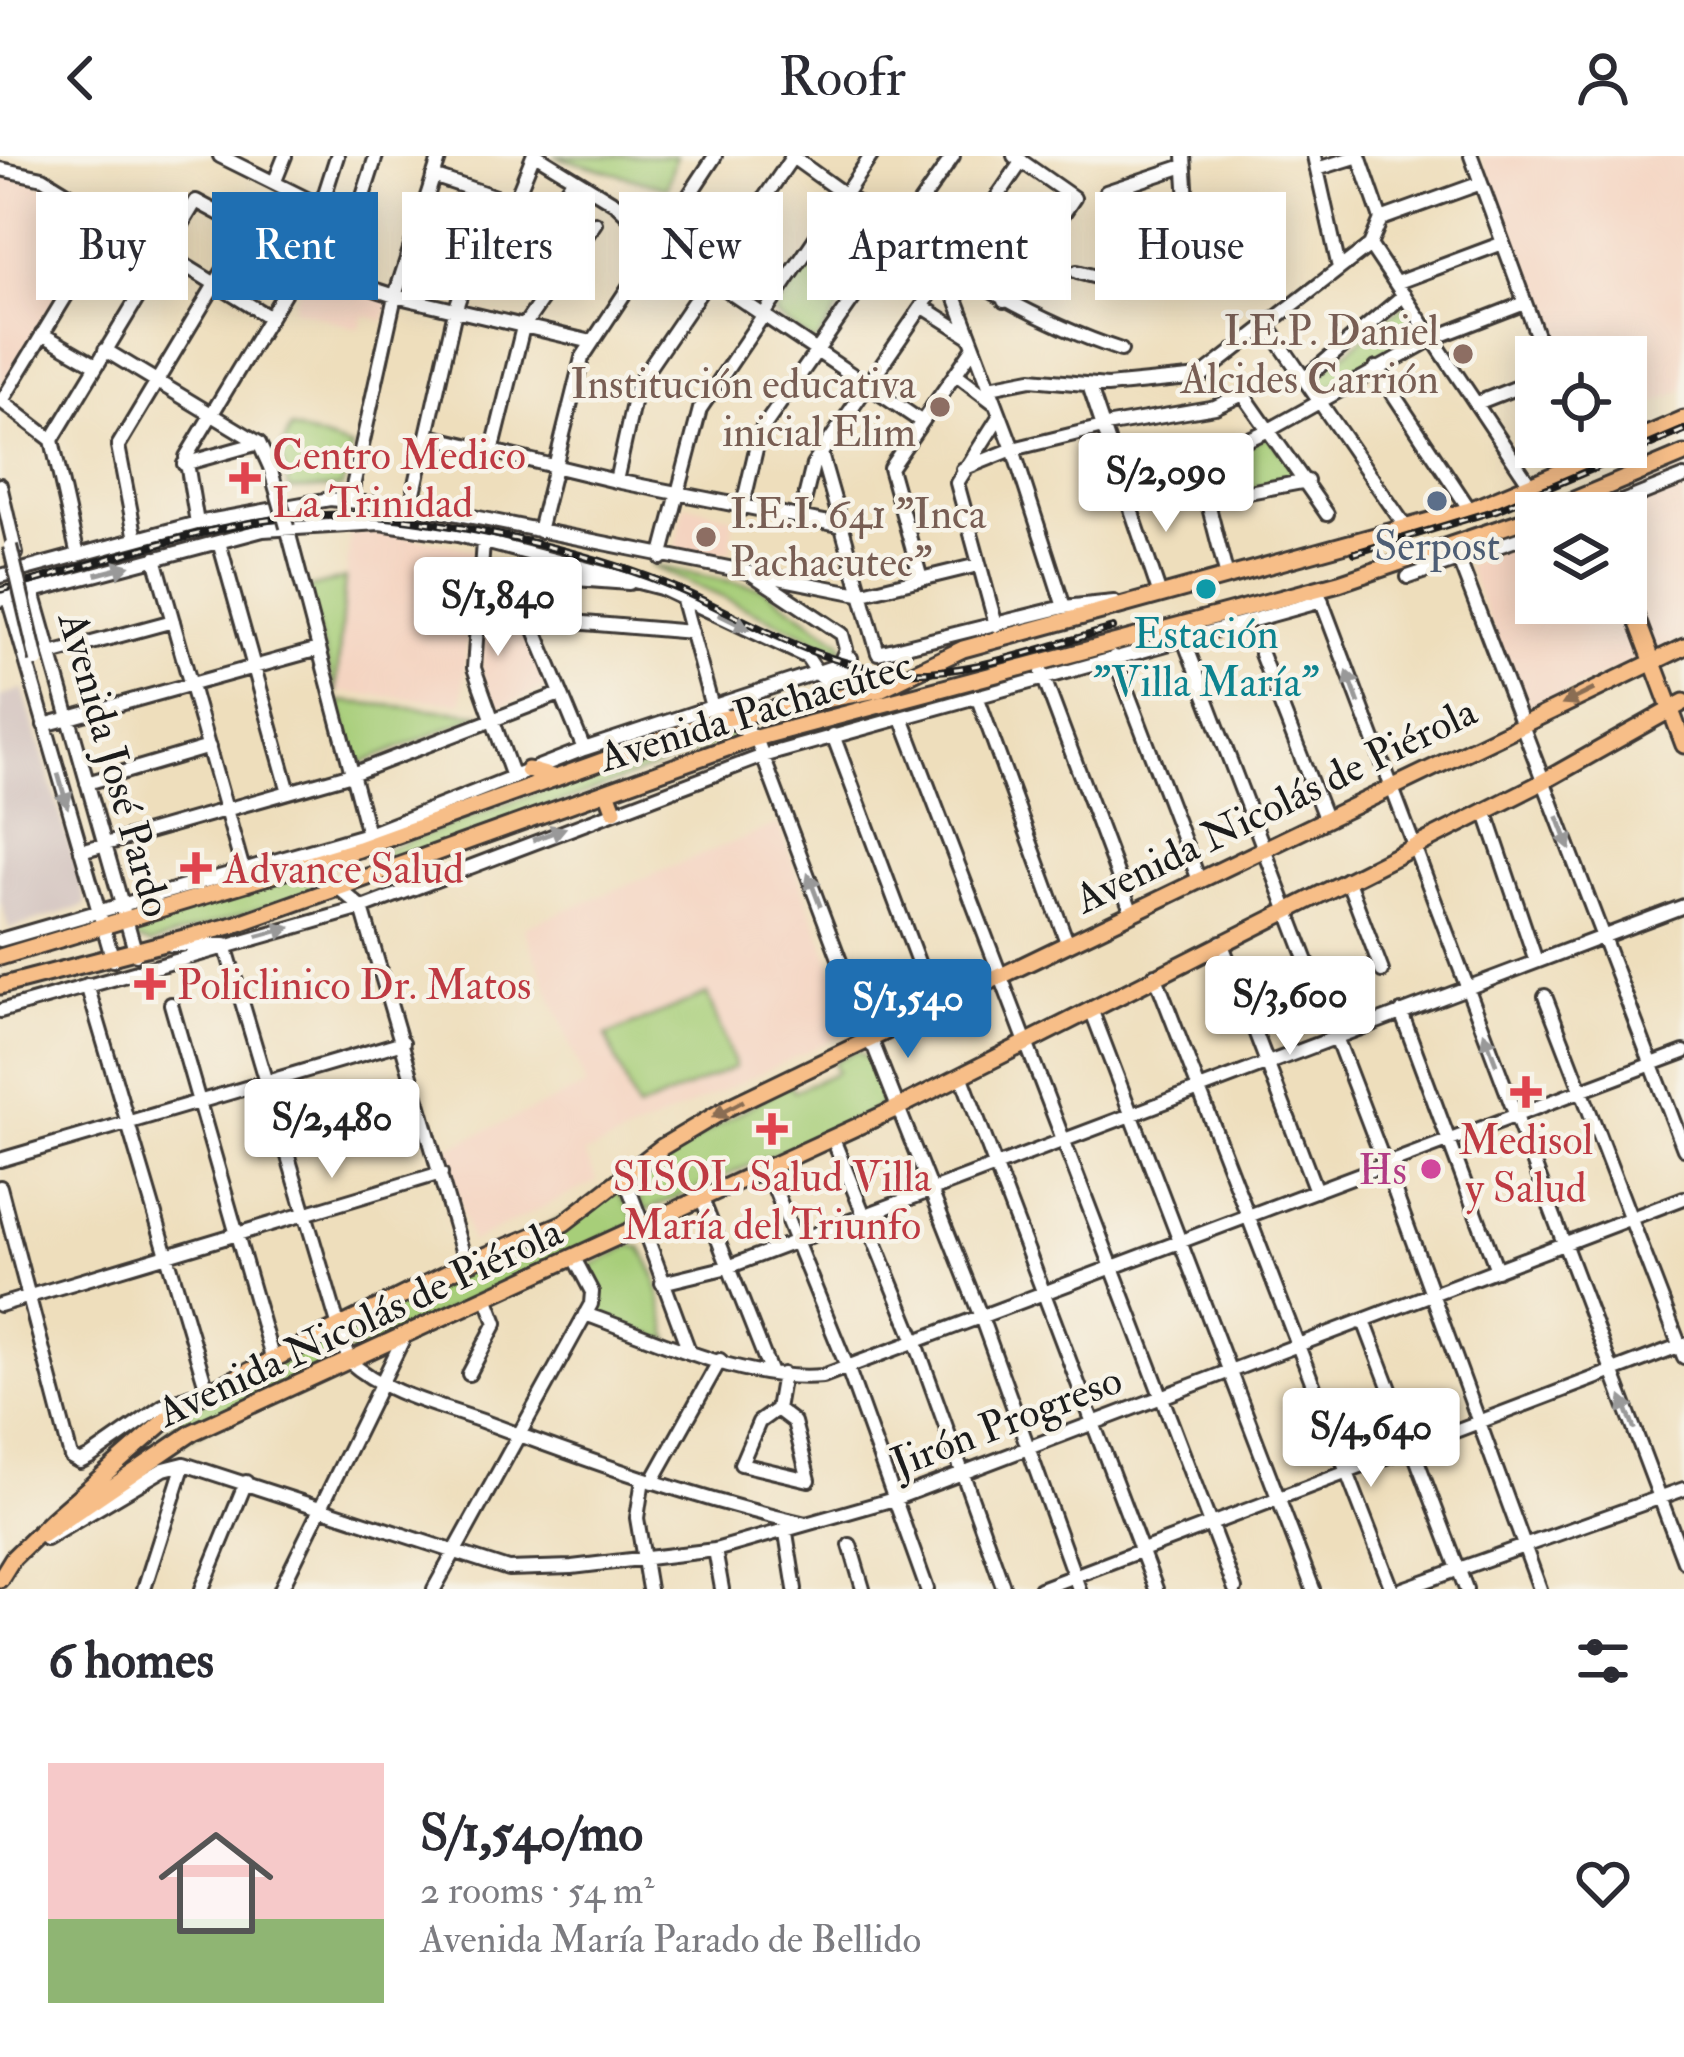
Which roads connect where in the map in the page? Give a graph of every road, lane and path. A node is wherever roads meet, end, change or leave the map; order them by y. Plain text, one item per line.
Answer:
1 (223, 156) edge
2 (285, 156) edge
3 (338, 156) edge
4 (376, 156) edge
5 (440, 156) edge
6 (536, 156) edge
7 (715, 156) edge
8 (792, 156) edge
9 (871, 156) edge
10 (953, 156) edge
11 (1359, 156) edge
12 (1471, 156) edge
13 (1018, 159) edge
14 (1184, 161) edge
15 (1316, 163) edge
16 (0, 170) edge
17 (433, 176) junction
18 (275, 181) junction
19 (572, 181) junction
20 (1481, 183) junction
21 (65, 192) edge
22 (295, 192) edge
23 (327, 192) edge
24 (364, 192) edge
25 (481, 192) edge
26 (521, 192) edge
27 (565, 192) edge
28 (692, 192) edge
29 (768, 192) edge
30 (841, 192) edge
31 (847, 192) edge
32 (927, 192) edge
33 (998, 192) edge
34 (1106, 192) dead end
35 (619, 207) edge
36 (188, 212) edge
37 (212, 212) edge
38 (1381, 219) junction
39 (1503, 243) junction
40 (1370, 245) junction
41 (807, 250) edge
42 (1339, 268) junction
43 (1077, 272) dead end
44 (1400, 289) junction
45 (378, 290) edge
46 (212, 291) edge
47 (395, 296) junction
48 (63, 300) edge
49 (134, 300) edge
50 (242, 300) edge
51 (280, 300) edge
52 (458, 300) edge
53 (543, 300) edge
54 (620, 300) edge
55 (694, 300) edge
56 (743, 300) edge
57 (849, 300) edge
58 (930, 300) edge
59 (958, 300) edge
60 (1004, 301) joint
61 (1525, 303) junction
62 (925, 308) junction
63 (455, 311) junction
64 (763, 314) junction
65 (269, 317) junction
66 (1267, 326) junction
67 (523, 327) junction
68 (42, 334) junction
69 (1537, 336) edge
70 (1434, 338) junction
71 (592, 342) junction
72 (972, 342) junction
73 (104, 350) junction
74 (814, 350) junction
75 (1121, 350) dead end
76 (96, 365) junction
77 (1376, 368) junction
78 (956, 374) junction
79 (1304, 379) junction
80 (158, 381) junction
81 (1089, 386) junction
82 (868, 387) junction
83 (990, 388) junction
84 (1515, 388) edge
85 (1318, 399) junction
86 (1, 400) edge
87 (1478, 403) junction
88 (998, 409) junction
89 (209, 415) junction
90 (1684, 419) edge
91 (922, 422) junction
92 (1103, 428) junction
93 (1269, 430) junction
94 (1647, 435) edge
95 (429, 436) junction
96 (52, 440) junction
97 (259, 443) junction
98 (1013, 449) junction
99 (492, 452) junction
100 (821, 454) junction
101 (1684, 454) edge
102 (1197, 461) junction
103 (184, 464) junction
104 (554, 467) junction
105 (1560, 468) edge
106 (963, 470) junction
107 (1684, 477) edge
108 (1307, 481) junction
109 (616, 482) junction
110 (1531, 486) junction
111 (1, 492) edge
112 (1592, 492) edge
113 (1647, 492) edge
114 (676, 494) junction
115 (1127, 494) junction
116 (350, 500) junction
117 (1207, 500) junction
118 (411, 506) junction
119 (742, 508) junction
120 (1470, 510) junction
121 (1327, 514) dead end
122 (800, 518) junction
123 (197, 523) junction
124 (1515, 524) edge
125 (839, 525) junction
126 (1405, 526) junction
127 (283, 527) junction
128 (538, 531) junction
129 (1515, 536) edge
130 (136, 539) junction
131 (219, 542) junction
132 (483, 542) junction
133 (1456, 554) junction
134 (78, 556) junction
135 (155, 558) junction
136 (661, 558) junction
137 (979, 565) junction
138 (20, 572) junction
139 (480, 572) junction
140 (1226, 573) junction
141 (0, 576) edge
142 (532, 576) junction
143 (1408, 577) dead end
144 (921, 579) junction
145 (649, 584) junction
146 (817, 587) junction
147 (785, 588) junction
148 (33, 592) junction
149 (1159, 592) junction
150 (859, 594) junction
151 (1320, 595) junction
152 (682, 597) junction
153 (4, 599) edge
154 (1127, 601) junction
155 (1064, 607) junction
156 (477, 614) junction
157 (530, 618) junction
158 (173, 621) junction
159 (1639, 624) edge
160 (996, 626) junction
161 (692, 632) junction
162 (1184, 640) junction
163 (1684, 647) edge
164 (319, 649) junction
165 (1261, 654) dead end
166 (1114, 657) junction
167 (44, 658) junction
168 (1653, 662) junction
169 (254, 667) junction
170 (1041, 669) junction
171 (819, 675) junction
172 (33, 685) junction
173 (191, 685) junction
174 (560, 694) junction
175 (977, 696) junction
176 (1680, 704) edge
177 (712, 707) junction
178 (69, 718) junction
179 (726, 718) junction
180 (902, 718) junction
181 (491, 722) junction
182 (1522, 724) junction
183 (44, 725) junction
184 (643, 729) junction
185 (833, 735) junction
186 (756, 738) junction
187 (1684, 745) edge
188 (208, 747) junction
189 (584, 749) junction
190 (631, 750) junction
191 (764, 756) junction
192 (520, 774) junction
193 (352, 775) junction
194 (556, 778) junction
195 (1544, 781) junction
196 (87, 783) junction
197 (1389, 785) junction
198 (607, 791) junction
199 (289, 792) junction
200 (226, 810) junction
201 (614, 810) junction
202 (1485, 810) junction
203 (1324, 818) junction
204 (364, 841) junction
205 (105, 844) junction
206 (495, 844) junction
207 (1413, 847) junction
208 (1260, 850) junction
209 (81, 851) junction
210 (297, 869) junction
211 (245, 877) junction
212 (371, 878) junction
213 (1347, 879) junction
214 (1199, 880) junction
215 (341, 890) junction
216 (1684, 906) edge
217 (362, 908) junction
218 (1285, 910) junction
219 (124, 911) junction
220 (1132, 913) junction
221 (100, 918) junction
222 (1603, 936) junction
223 (0, 940) edge
224 (51, 941) junction
225 (1221, 942) junction
226 (171, 945) junction
227 (225, 945) junction
228 (1068, 945) junction
229 (136, 954) junction
230 (0, 957) edge
231 (113, 960) junction
232 (1536, 961) junction
233 (1382, 971) dead end
234 (58, 972) junction
235 (1155, 975) junction
236 (1004, 978) junction
237 (87, 985) junction
238 (0, 986) edge
239 (1467, 989) junction
240 (1545, 996) dead end
241 (171, 1004) dead end
242 (1090, 1009) junction
243 (936, 1010) junction
244 (0, 1011) edge
245 (1401, 1012) junction
246 (1334, 1038) junction
247 (871, 1039) junction
248 (1027, 1041) junction
249 (404, 1042) junction
250 (1684, 1052) edge
251 (1266, 1064) junction
252 (1651, 1064) junction
253 (962, 1075) junction
254 (266, 1082) junction
255 (1198, 1089) junction
256 (1582, 1090) junction
257 (199, 1102) junction
258 (899, 1107) junction
259 (1132, 1114) junction
260 (1516, 1116) junction
261 (129, 1123) junction
262 (833, 1139) junction
263 (1065, 1139) junction
264 (1450, 1140) junction
265 (1684, 1148) edge
266 (0, 1160) edge
267 (997, 1165) junction
268 (1385, 1165) junction
269 (767, 1170) junction
270 (441, 1173) junction
271 (625, 1178) junction
272 (0, 1187) edge
273 (929, 1190) junction
274 (1316, 1191) junction
275 (702, 1198) junction
276 (1684, 1198) edge
277 (305, 1214) junction
278 (862, 1215) junction
279 (1250, 1216) junction
280 (1631, 1218) junction
281 (642, 1227) junction
282 (237, 1235) junction
283 (794, 1241) junction
284 (1182, 1242) junction
285 (1564, 1245) junction
286 (168, 1256) junction
287 (574, 1258) junction
288 (466, 1264) junction
289 (728, 1267) junction
290 (1116, 1267) junction
291 (1497, 1270) junction
292 (662, 1283) junction
293 (1047, 1293) junction
294 (32, 1296) junction
295 (1429, 1296) junction
296 (487, 1299) junction
297 (0, 1305) edge
298 (585, 1314) junction
299 (981, 1317) junction
300 (1364, 1321) junction
301 (337, 1325) junction
302 (406, 1335) junction
303 (916, 1343) junction
304 (1295, 1345) junction
305 (1682, 1349) edge
306 (689, 1351) junction
307 (272, 1357) junction
308 (720, 1360) junction
309 (349, 1361) junction
310 (848, 1369) junction
311 (1230, 1370) junction
312 (1612, 1371) junction
313 (777, 1373) junction
314 (469, 1374) dead end
315 (381, 1384) junction
316 (207, 1390) junction
317 (1161, 1396) junction
318 (777, 1409) junction
319 (1477, 1420) junction
320 (1094, 1421) junction
321 (518, 1435) junction
322 (1028, 1447) junction
323 (1413, 1448) junction
324 (184, 1464) junction
325 (961, 1473) junction
326 (1344, 1474) junction
327 (647, 1480) junction
328 (246, 1482) junction
329 (1684, 1490) edge
330 (894, 1498) junction
331 (1660, 1498) junction
332 (1279, 1499) junction
333 (320, 1508) junction
334 (1212, 1524) junction
335 (809, 1525) junction
336 (786, 1533) junction
337 (33, 1542) junction
338 (1524, 1544) junction
339 (850, 1545) dead end
340 (715, 1550) junction
341 (1143, 1550) junction
342 (452, 1554) junction
343 (644, 1558) junction
344 (1684, 1561) edge
345 (1458, 1569) junction
346 (0, 1579) edge
347 (1077, 1583) edge
348 (144, 1589) edge
349 (202, 1589) edge
350 (281, 1589) edge
351 (434, 1589) edge
352 (650, 1589) edge
353 (722, 1589) edge
354 (795, 1589) edge
355 (863, 1589) edge
356 (927, 1589) edge
357 (1004, 1589) edge
358 (1040, 1589) edge
359 (1156, 1589) edge
360 (1235, 1589) edge
361 (1313, 1589) edge
362 (1392, 1589) edge
363 (1403, 1589) edge
364 (1466, 1589) edge
365 (1540, 1589) edge

1 - 18 street
2 - 18 street
3 - 23 street
4 - 24 street
5 - 17 street
6 - 19 street
6 - 26 street
7 - 28 street
8 - 29 street
8 - 30 street
9 - 31 street
10 - 32 street
11 - 15 street
11 - 38 street
12 - 20 street
13 - 33 street
13 - 60 street
14 - 34 street
14 - 43 street
15 - 42 street
16 - 21 street
17 - 25 street
17 - 47 street
18 - 22 street
19 - 27 street
19 - 35 street
20 - 38 street
20 - 39 street
36 - 37 street
38 - 40 street
39 - 44 street
39 - 61 street
40 - 42 street
40 - 44 street
41 - 64 street
42 - 66 street
44 - 70 street
44 - 79 street
45 - 47 street
46 - 80 street
47 - 63 street
47 - 116 street
48 - 68 street
49 - 73 street
50 - 65 street
51 - 65 street
52 - 63 street
53 - 67 street
54 - 71 street
55 - 109 street
56 - 64 street
57 - 74 street
58 - 62 street
59 - 72 street
60 - 75 street
61 - 69 street
61 - 70 street
62 - 72 street
62 - 82 street
63 - 67 street
63 - 95 street
64 - 74 street
64 - 114 street
65 - 89 street
66 - 79 street
66 - 81 street
67 - 71 street
67 - 99 street
68 - 76 street
68 - 86 street
70 - 77 street
70 - 87 street
71 - 104 street
72 - 78 street
72 - 83 street
73 - 76 street
73 - 80 street
74 - 82 street
74 - 119 street
76 - 96 street
77 - 85 street
77 - 120 street
78 - 88 street
78 - 91 street
79 - 85 street
80 - 89 street
80 - 130 street
81 - 83 street
81 - 92 street
82 - 91 street
82 - 100 street
83 - 88 street
84 - 87 street
85 - 93 street
85 - 126 street
86 - 96 street
87 - 110 street
88 - 98 street
88 - 106 street
89 - 97 street
89 - 103 street
90 - 94 main road, Avenida Pachacútec
91 - 144 street
92 - 93 street
92 - 98 street
92 - 115 street
93 - 102 street
93 - 108 street
95 - 99 street
95 - 118 street
96 - 134 street
97 - 103 street
97 - 127 street, bridge
98 - 106 street
98 - 155 street
99 - 104 street
100 - 122 street
100 - 125 street
101 - 112 main road, Avenida Pachacútec
102 - 115 street
102 - 117 street
103 - 123 street
104 - 109 street
104 - 128 street
105 - 110 main road, Avenida Pachacútec
106 - 137 street
107 - 113 street
108 - 117 street
108 - 121 street
109 - 114 street
110 - 120 main road, Avenida Pachacútec
111 - 138 street
111 - 167 street, bridge
114 - 119 street
114 - 136 street
115 - 149 street
116 - 118 street
116 - 123 street
117 - 140 street
118 - 128 street
119 - 122 street
120 - 126 main road, Avenida Pachacútec
122 - 125 street
123 - 130 street
124 - 133 main road, Avenida Pachacútec
125 - 150 street
126 - 140 main road, Avenida Pachacútec
127 - 131 street
127 - 132 street
127 - 164 street
127 - 164 street
128 - 136 street
129 - 133 street, Avenida Pachacútec
130 - 134 street
131 - 135 street
131 - 169 street
132 - 139 street
132 - 145 street
133 - 143 street, Avenida Pachacútec
133 - 151 main road, Avenida Pachacútec
133 - 182 street
134 - 138 street
148 -> 135 street
135 - 158 street
136 - 147 street
137 - 144 street
137 - 160 street
138 - 141 street
139 - 142 street
139 - 156 street
140 - 149 main road, Avenida Pachacútec
142 - 145 street
142 - 157 street
144 - 150 street
145 - 152 street
146 - 147 street
146 - 150 street
146 - 171 street
147 - 171 street
148 - 153 street
148 - 167 street, Avenida José Pardo
149 - 154 main road, Avenida Pachacútec
150 - 160 street, Avenida Pachacútec
151 - 162 street, Avenida Pachacútec
151 - 170 main road, Avenida Pachacútec
197 -> 151 street
152 - 161 street
152 -> 171 street
153 - 172 street, Avenida José Pardo
154 - 155 street, Avenida Pachacútec
154 - 179 main road, Avenida Pachacútec
155 - 160 street, Avenida Pachacútec
156 - 157 street
156 - 181 street
157 - 161 street
157 - 174 street
158 - 167 street
158 - 173 street
159 - 168 main road
161 - 177 street
162 - 166 street, Avenida Pachacútec
162 - 208 street
163 - 168 main road, Avenida Nicolás de Piérola
164 - 169 street
164 - 193 street
165 - 203 street
166 - 170 street, Avenida Pachacútec
166 - 214 street
167 - 172 street
167 - 178 street, Avenida José Pardo
168 - 176 main road
168 -> 182 main road, Avenida Nicolás de Piérola
169 - 173 street
169 - 199 street
170 - 175 street, Avenida Pachacútec
170 - 186 main road, Avenida Pachacútec
170 - 220 street
171 - 177 street, Avenida Pachacútec
172 - 183 street, Avenida José Pardo
173 - 178 street
173 - 188 street
174 - 181 street
174 - 189 street
175 - 180 street, Avenida Pachacútec
175 - 228 street
176 - 187 main road
176 - 195 main road, Avenida Nicolás de Piérola
177 - 179 street
177 - 184 street, Avenida Pachacútec
178 - 183 street
178 - 196 street, Avenida José Pardo
179 - 186 street
179 - 190 main road, Avenida Pachacútec
180 - 185 street, Avenida Pachacútec
180 - 236 street
181 - 192 street
181 - 193 street
182 - 195 street
182 - 197 main road, Avenida Nicolás de Piérola
183 -> 209 street, Avenida José Pardo
184 - 189 street, Avenida Pachacútec
184 - 190 main road
185 - 191 street, Avenida Pachacútec
185 - 243 street
186 - 191 street
186 - 198 main road, Avenida Pachacútec
188 - 196 street
188 - 200 street
189 - 192 street, Avenida Pachacútec
190 - 194 main road, Avenida Pachacútec
191 - 201 street, Avenida Pachacútec
247 -> 191 street
192 - 194 main road
192 - 204 street, Avenida Pachacútec
193 - 199 street
193 - 204 street
194 - 204 main road, Avenida Pachacútec
195 - 202 main road, Avenida Nicolás de Piérola
195 -> 222 street
196 - 205 street, Avenida José Pardo
197 - 203 main road, Avenida Nicolás de Piérola
197 - 207 street
198 - 201 main road
198 - 206 main road, Avenida Pachacútec
199 - 200 street
200 - 205 street
200 - 211 street
206 -> 201 street, Avenida Pachacútec
202 - 207 main road, Avenida Nicolás de Piérola
202 - 232 street
203 - 208 main road, Avenida Nicolás de Piérola
204 - 210 main road, Avenida Pachacútec
204 - 211 street, Avenida Pachacútec
204 - 212 main road
205 - 209 street
205 - 219 street, Avenida José Pardo
206 - 212 main road, Avenida Pachacútec
206 - 217 street, Avenida Pachacútec
207 - 213 main road, Avenida Nicolás de Piérola
207 - 239 street
208 - 214 main road, Avenida Nicolás de Piérola
208 - 218 street
209 - 221 street, Avenida José Pardo
210 - 211 main road, Avenida Pachacútec
210 - 215 street
211 - 219 main road, Avenida Pachacútec
212 - 215 main road, Avenida Pachacútec
213 - 218 main road, Avenida Nicolás de Piérola
213 - 233 street
214 - 220 main road, Avenida Nicolás de Piérola
215 - 217 street
215 - 226 main road, Avenida Pachacútec
216 - 222 street
227 -> 217 street, Avenida Pachacútec
217 - 249 street
218 - 225 main road, Avenida Nicolás de Piérola
218 - 246 street
219 - 221 main road, Avenida Pachacútec
219 - 229 street, Avenida José Pardo
220 - 228 main road, Avenida Nicolás de Piérola
221 - 223 street, Avenida Pachacútec
221 - 224 main road, Avenida Pachacútec
221 - 231 street, Avenida José Pardo
222 - 232 street
222 - 252 street
224 - 230 main road, Avenida Pachacútec
224 - 234 main road
225 - 235 main road, Avenida Nicolás de Piérola
225 - 251 street
226 - 227 street
226 - 229 main road, Avenida Pachacútec
227 - 237 street, Avenida Pachacútec
227 - 254 street
228 - 236 main road, Avenida Nicolás de Piérola
229 - 231 main road, Avenida Pachacútec
231 - 234 main road, Avenida Pachacútec
232 - 239 street
234 - 238 main road, Avenida Pachacútec
235 - 242 main road, Avenida Nicolás de Piérola
235 - 255 street
236 - 243 main road, Avenida Nicolás de Piérola
236 - 248 street
237 - 244 street, Avenida Pachacútec
237 - 261 street
239 - 245 street
260 -> 239 street
240 - 256 street
241 - 257 street
242 - 248 main road, Avenida Nicolás de Piérola
242 - 259 street
243 - 247 main road, Avenida Nicolás de Piérola
245 - 246 street
245 - 264 street
246 - 251 street
246 - 268 street
247 - 258 street
247 -> 271 main road, Avenida Nicolás de Piérola
248 - 253 main road, Avenida Nicolás de Piérola
248 - 263 street
249 - 254 street
249 - 270 street
250 - 252 street
251 - 255 street
251 - 274 street
252 - 256 street
252 - 265 street
253 - 258 main road, Avenida Nicolás de Piérola
253 - 267 street
254 - 257 street
254 - 277 street
255 - 259 street
255 - 279 street
256 - 260 street
256 - 280 street
257 - 261 street
257 - 282 street
258 - 262 main road, Avenida Nicolás de Piérola
258 - 273 street
259 - 263 street
259 - 284 street
260 - 264 street
260 - 285 street
261 - 266 street
261 - 286 street
262 - 269 main road, Avenida Nicolás de Piérola
262 - 278 street
263 - 267 street
263 - 290 street
264 - 268 street
264 - 291 street
267 - 273 street
267 - 293 street
268 - 274 street
268 - 295 street
269 - 275 main road, Avenida Nicolás de Piérola
269 - 283 street
270 - 277 street
270 - 288 street
271 - 281 street
271 - 288 main road, Avenida Nicolás de Piérola
272 - 294 street
273 - 278 street
273 - 299 street
274 - 279 street
275 - 281 main road, Avenida Nicolás de Piérola
275 - 289 street
276 - 280 street, Jirón Progreso
277 - 282 street
277 - 301 street
278 - 283 street
278 - 303 street
279 - 284 street
279 - 304 street
280 - 285 street, Jirón Progreso
280 - 305 street
281 - 287 main road, Avenida Nicolás de Piérola
281 - 292 street
282 - 286 street
282 - 307 street
283 - 289 street
283 - 310 street
284 - 290 street
284 - 311 street
285 - 291 street, Jirón Progreso
285 - 312 street
286 - 294 street
286 - 316 street
287 - 296 main road, Avenida Nicolás de Piérola
287 - 298 street
288 - 301 main road, Avenida Nicolás de Piérola
289 - 292 street
289 - 313 street
290 - 293 street
290 - 317 street
291 - 295 street, Jirón Progreso
292 - 306 street
293 - 299 street
293 - 320 street
294 - 297 street
294 - 316 street
295 - 300 street, Jirón Progreso
295 - 319 street
296 - 302 main road, Avenida Nicolás de Piérola
296 - 314 street
298 - 306 street
298 - 321 street
299 - 303 street
299 - 322 street
300 - 304 street, Jirón Progreso
300 - 323 street
301 - 307 main road, Avenida Nicolás de Piérola
301 - 309 street
302 - 309 main road, Avenida Nicolás de Piérola
302 - 315 street
303 - 310 street
303 - 325 street
304 - 311 street, Jirón Progreso
304 - 326 street
305 - 312 street
306 - 308 street
307 - 316 main road, Avenida Nicolás de Piérola
308 - 313 street
308 - 327 street
309 - 315 street
309 - 337 main road, Avenida Nicolás de Piérola
310 - 313 street
310 - 330 street
311 - 317 street, Jirón Progreso
311 - 332 street
312 - 319 street
331 -> 312 street
313 - 318 street
315 - 321 street
315 - 333 street
316 - 337 main road, Avenida Nicolás de Piérola
317 - 320 street, Jirón Progreso
317 - 334 street
318 - 318 street
319 - 323 street
319 - 338 street
320 - 322 street, Jirón Progreso
320 - 341 street
321 - 327 street
321 - 342 street
322 - 325 street, Jirón Progreso
322 - 347 street
323 - 326 street
323 - 345 street
324 - 328 street, Jirón Progreso
324 - 337 street
324 - 348 street
325 - 330 street, Jirón Progreso
325 - 357 street
326 - 332 street
326 - 362 street
327 - 335 street
327 - 343 street
328 - 333 street, Jirón Progreso
328 - 349 street
329 - 331 street
330 - 335 street, Jirón Progreso
330 - 356 street
331 - 338 street
331 - 344 street
332 - 334 street
332 - 361 street
333 - 342 street, Jirón Progreso
333 - 350 street
334 - 341 street
334 - 360 street
335 - 336 street, Jirón Progreso
336 - 340 street, Jirón Progreso
336 - 354 street
337 - 346 main road, Avenida Nicolás de Piérola
338 - 345 street
338 - 365 street
339 - 355 street
340 - 343 street, Jirón Progreso
340 - 353 street
341 - 347 street
341 - 359 street
342 - 343 street, Jirón Progreso
342 - 351 street
343 - 352 street
345 - 363 street
345 - 364 street
347 - 358 street

